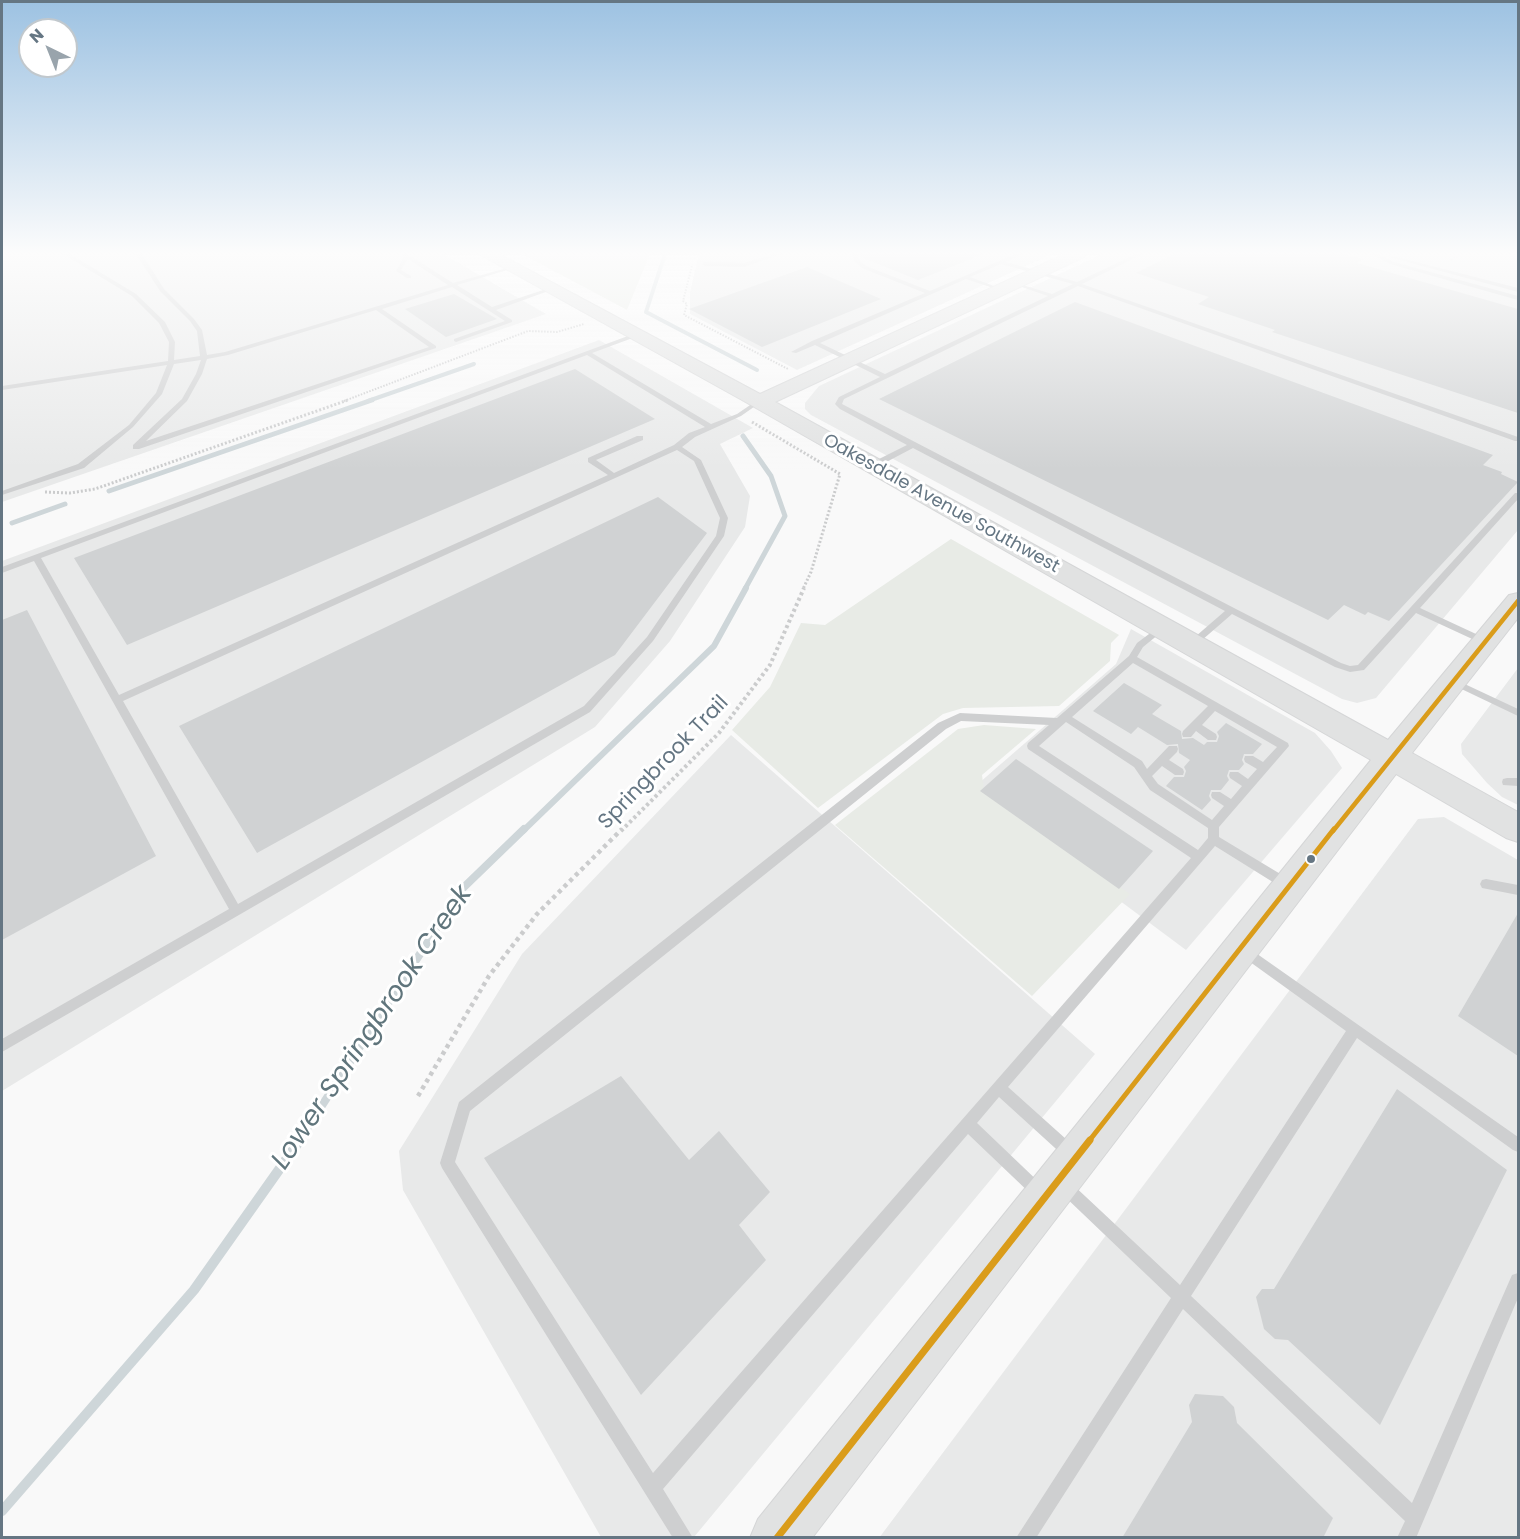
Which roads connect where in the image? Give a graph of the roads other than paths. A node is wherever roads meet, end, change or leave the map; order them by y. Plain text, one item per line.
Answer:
1 (164, 326) edge
2 (196, 326) edge
3 (319, 326) edge
4 (403, 326) edge
5 (496, 326) edge
6 (619, 326) edge
7 (852, 326) edge
8 (922, 326) edge
9 (991, 326) edge
10 (1194, 326) edge
11 (636, 335) junction
12 (456, 340) dead end
13 (814, 342) junction
14 (795, 352) dead end
15 (587, 353) junction
16 (204, 358) junction
17 (849, 360) junction
18 (171, 364) junction
19 (885, 377) junction
20 (2, 388) edge
21 (755, 412) junction
22 (710, 428) junction
23 (640, 438) dead end
24 (1518, 439) edge
25 (912, 444) junction
26 (677, 447) junction
27 (872, 466) junction
28 (614, 476) junction
29 (2, 493) edge
30 (1518, 495) edge
31 (36, 556) junction
32 (2, 570) edge
33 (1518, 601) edge
34 (1415, 609) junction
35 (1231, 610) junction
36 (1161, 628) junction
37 (1486, 642) junction
38 (1191, 645) junction
39 (1132, 658) junction
40 (1454, 682) junction
41 (117, 700) junction
42 (1214, 706) junction
43 (1518, 713) edge
44 (1063, 720) junction
45 (1195, 726) junction
46 (1187, 734) dead end
47 (1212, 737) dead end
48 (1173, 749) dead end
49 (1392, 758) junction
50 (1249, 759) dead end
51 (1161, 760) junction
52 (1264, 768) junction
53 (1179, 772) dead end
54 (1146, 776) junction
55 (1234, 776) dead end
56 (1507, 782) dead end
57 (1518, 782) edge
58 (1249, 785) junction
59 (1216, 795) dead end
60 (1232, 805) junction
61 (1213, 825) junction
62 (1518, 828) edge
63 (1214, 840) junction
64 (1199, 857) junction
65 (1486, 884) dead end
66 (1290, 886) junction
67 (1518, 890) edge
68 (236, 911) junction
69 (1241, 948) junction
70 (1355, 1029) junction
71 (2, 1046) edge
72 (999, 1088) junction
73 (968, 1124) junction
74 (1518, 1145) edge
75 (1060, 1179) junction
76 (1518, 1281) edge
77 (1181, 1297) junction
78 (652, 1488) junction
79 (1415, 1518) junction
80 (684, 1538) edge
81 (777, 1538) edge
82 (1025, 1538) edge
83 (1407, 1538) edge

1 - 18 lane
2 - 16 lane
3 - 16 lane
4 - 16 lane
5 - 12 lane
6 - 11 main road, Oakesdale Avenue Southwest
7 - 13 lane
8 - 17 main road
9 - 19 lane
10 - 24 lane
11 - 15 lane
11 - 21 main road, Oakesdale Avenue Southwest
13 - 14 lane
13 - 17 lane
15 - 22 lane
15 - 31 lane
16 - 18 lane
17 - 19 lane
17 - 21 main road
18 - 20 lane
18 - 29 lane
19 - 25 lane
21 - 22 lane
21 - 27 main road, Oakesdale Avenue Southwest
22 - 26 lane
23 - 28 lane
25 - 27 lane
25 - 35 lane
26 - 28 lane
26 - 68 lane
27 - 36 main road, Oakesdale Avenue Southwest
28 - 41 lane
30 - 34 lane
31 - 32 lane
31 - 41 lane
33 - 37 main road
34 - 35 lane
34 - 37 lane
35 - 38 lane
36 - 38 main road, Oakesdale Avenue Southwest
36 - 39 lane
37 - 40 main road
38 - 49 main road, Oakesdale Avenue Southwest
39 - 42 lane
39 - 44 lane
40 - 43 lane
40 - 49 main road
41 - 68 lane
42 - 45 lane
42 - 52 lane
44 - 54 lane
44 - 64 lane
44 - 78 lane
45 - 46 lane
45 - 47 lane
48 - 51 lane
49 - 62 main road, Oakesdale Avenue Southwest
49 - 66 main road
50 - 52 lane
51 - 53 lane
51 - 54 lane
52 - 58 lane
54 - 61 lane
55 - 58 lane
56 - 57 lane
58 - 60 lane
59 - 60 lane
60 - 61 lane
61 - 63 lane
63 - 64 lane
63 - 66 lane
64 - 72 lane
65 - 67 lane
66 - 69 main road
68 - 71 lane
69 - 70 lane
69 - 75 main road
70 - 74 lane
70 - 77 lane
72 - 73 lane
72 - 75 lane
73 - 75 lane
73 - 78 lane
75 - 77 lane
75 - 81 main road
76 - 79 lane
77 - 79 lane
77 - 82 lane
78 - 80 lane
79 - 83 lane

